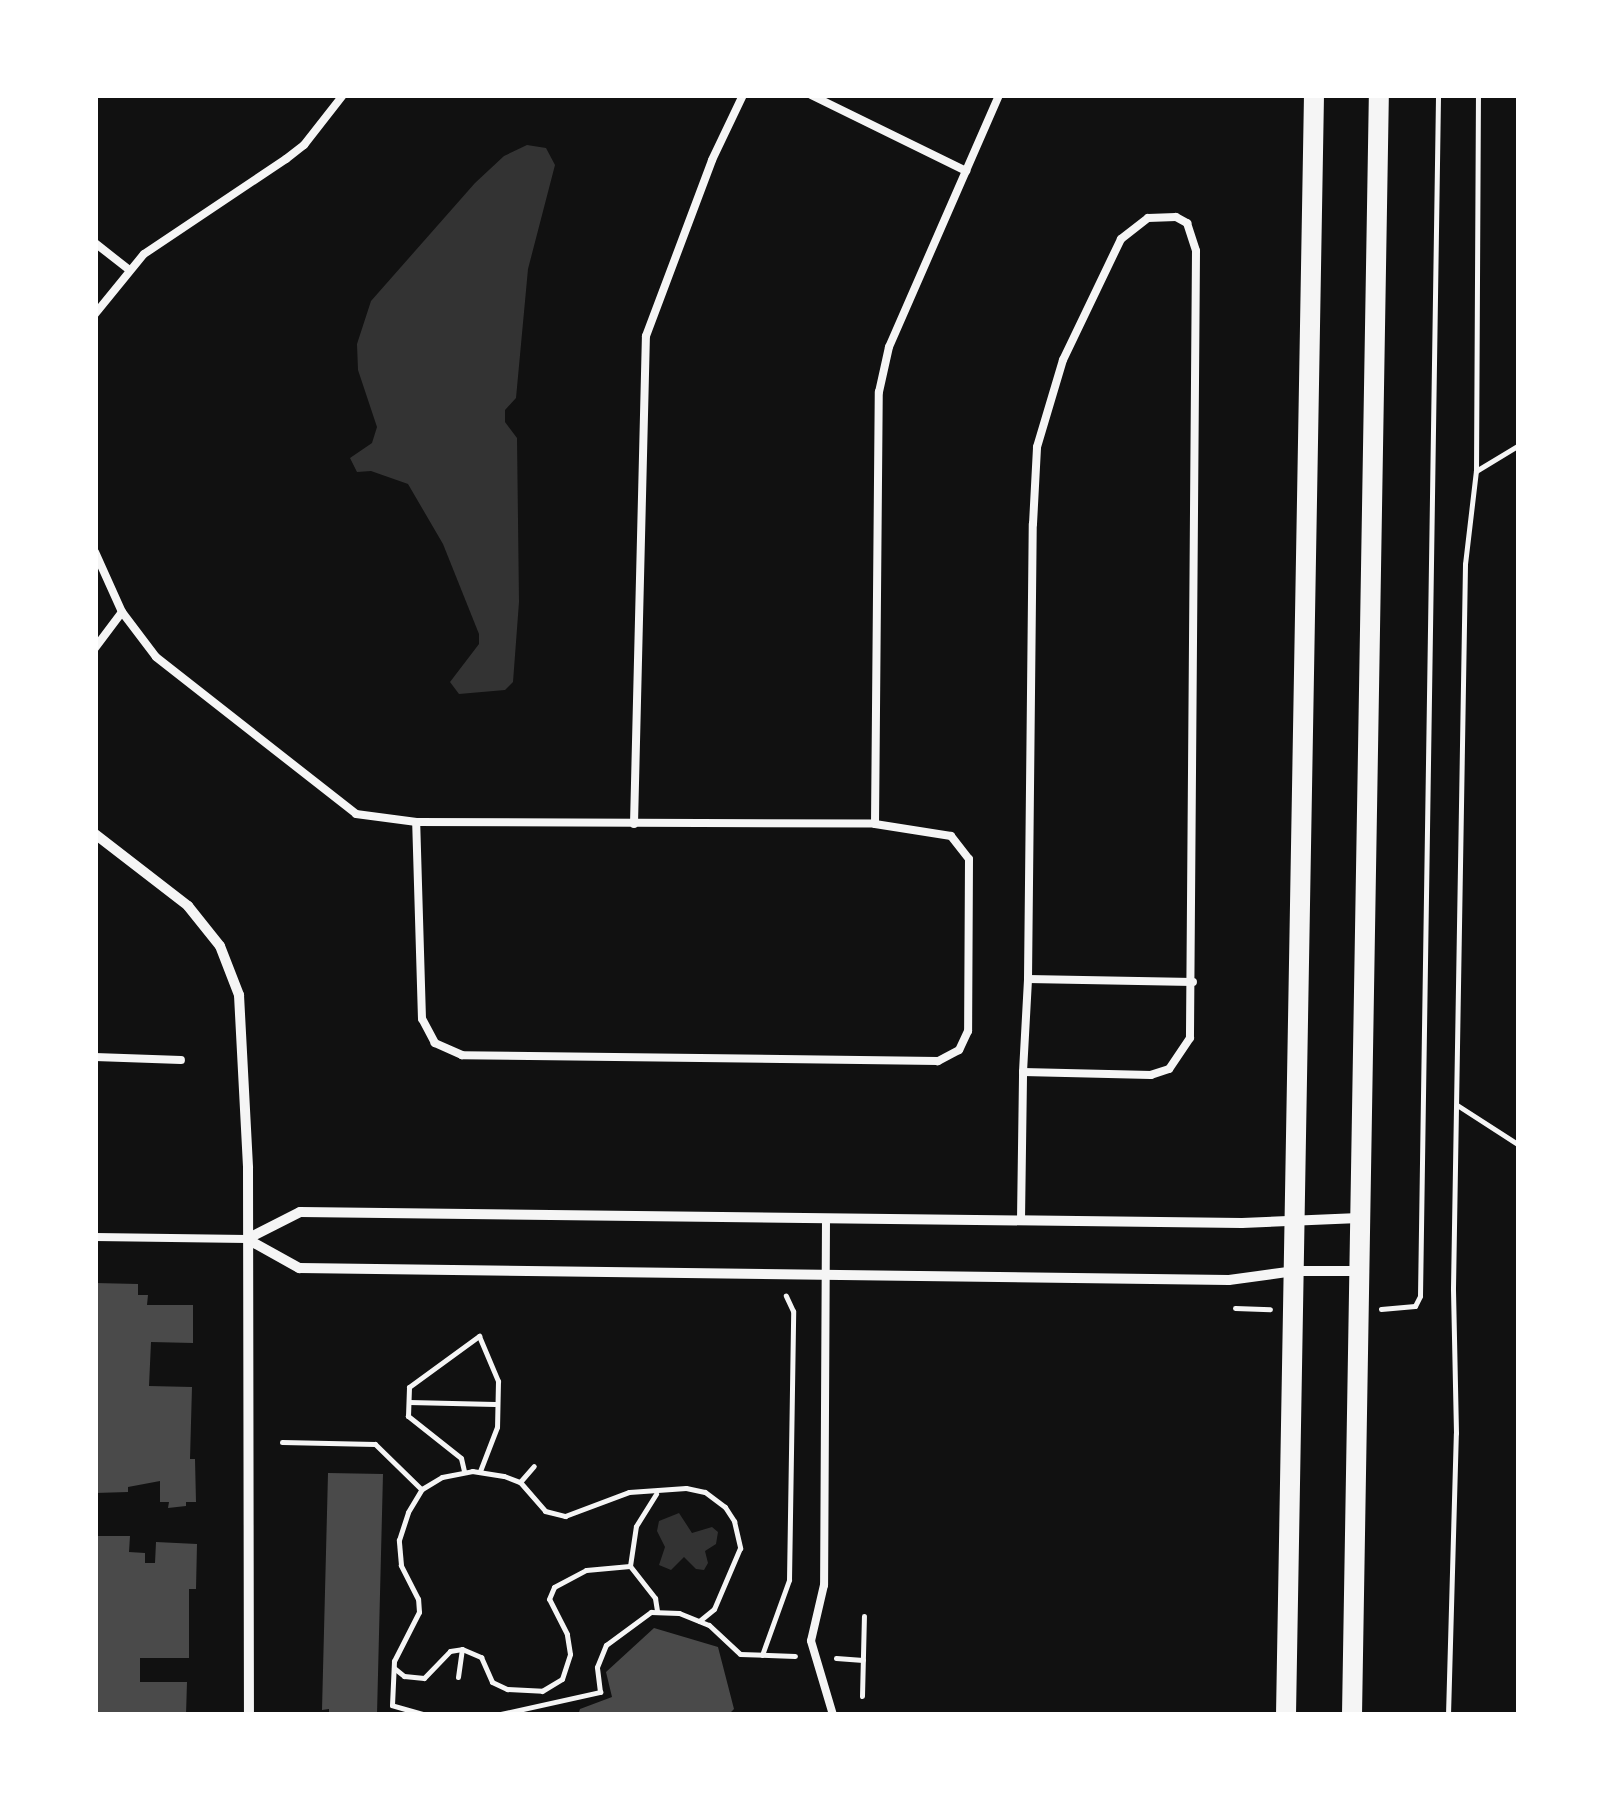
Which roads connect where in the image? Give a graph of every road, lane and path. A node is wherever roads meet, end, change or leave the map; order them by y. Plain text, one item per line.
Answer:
1 (342, 95) edge
2 (743, 95) edge
3 (810, 95) edge
4 (999, 95) edge
5 (1314, 95) edge
6 (1379, 95) edge
7 (1438, 95) edge
8 (1478, 95) edge
9 (966, 171) junction
10 (95, 243) edge
11 (128, 269) junction
12 (95, 314) edge
13 (1519, 445) edge
14 (1476, 471) junction
15 (95, 553) edge
16 (122, 612) junction
17 (95, 648) edge
18 (416, 822) junction
19 (634, 824) junction
20 (875, 824) junction
21 (95, 834) edge
22 (1028, 979) junction
23 (1193, 982) junction
24 (95, 1057) edge
25 (181, 1060) dead end
26 (1023, 1072) junction
27 (1457, 1105) junction
28 (1519, 1145) edge
29 (826, 1218) junction
30 (1295, 1218) junction
31 (1362, 1218) junction
32 (1020, 1220) junction
33 (95, 1237) edge
34 (248, 1239) junction
35 (1295, 1271) junction
36 (1362, 1271) junction
37 (826, 1274) junction
38 (786, 1296) dead end
39 (1400, 1308) dead end
40 (408, 1402) junction
41 (496, 1404) junction
42 (282, 1442) dead end
43 (534, 1466) dead end
44 (480, 1471) junction
45 (464, 1472) junction
46 (520, 1482) junction
47 (422, 1490) junction
48 (657, 1493) junction
49 (630, 1566) junction
50 (657, 1612) junction
51 (864, 1616) dead end
52 (699, 1621) junction
53 (462, 1650) junction
54 (762, 1655) junction
55 (816, 1658) junction
56 (863, 1660) junction
57 (394, 1668) junction
58 (458, 1677) dead end
59 (862, 1696) dead end
60 (248, 1715) edge
61 (426, 1715) edge
62 (496, 1715) edge
63 (832, 1715) edge
64 (1286, 1715) edge
65 (1352, 1715) edge
66 (1448, 1715) edge

1 - 11 lane
2 - 19 lane
3 - 9 lane
4 - 9 lane
5 - 30 main road
6 - 31 main road
7 - 39 path
8 - 14 path
9 - 20 lane
10 - 11 lane
11 - 12 lane
13 - 14 path
14 - 27 path
15 - 16 lane
16 - 17 lane
16 - 18 lane
18 - 19 lane
18 - 20 lane
19 - 20 lane
21 - 34 street
22 - 23 lane
22 - 23 lane
22 - 26 lane
23 - 26 lane
24 - 25 lane
26 - 32 lane
27 - 28 path
27 - 66 path
29 - 32 street
29 - 34 street
29 - 37 lane
30 - 31 street
30 - 32 street
30 - 35 main road
31 - 36 main road
33 - 34 lane
34 - 37 street
34 - 60 street
35 - 36 street
35 - 37 street
35 - 64 main road
36 - 65 main road
37 - 55 lane
38 - 54 path
40 - 41 path
40 - 41 path
40 - 45 path
41 - 44 path
42 - 47 path
43 - 46 path
44 - 45 path
44 - 46 path
45 - 47 path
46 - 48 path
47 - 57 path
48 - 49 path
48 - 52 path
49 - 50 path
49 - 53 path
50 - 52 path
50 - 62 path
51 - 56 path
52 - 54 path
53 - 57 path
53 - 58 path
54 - 55 path
55 - 56 path
55 - 63 lane
56 - 59 path
57 - 61 path

